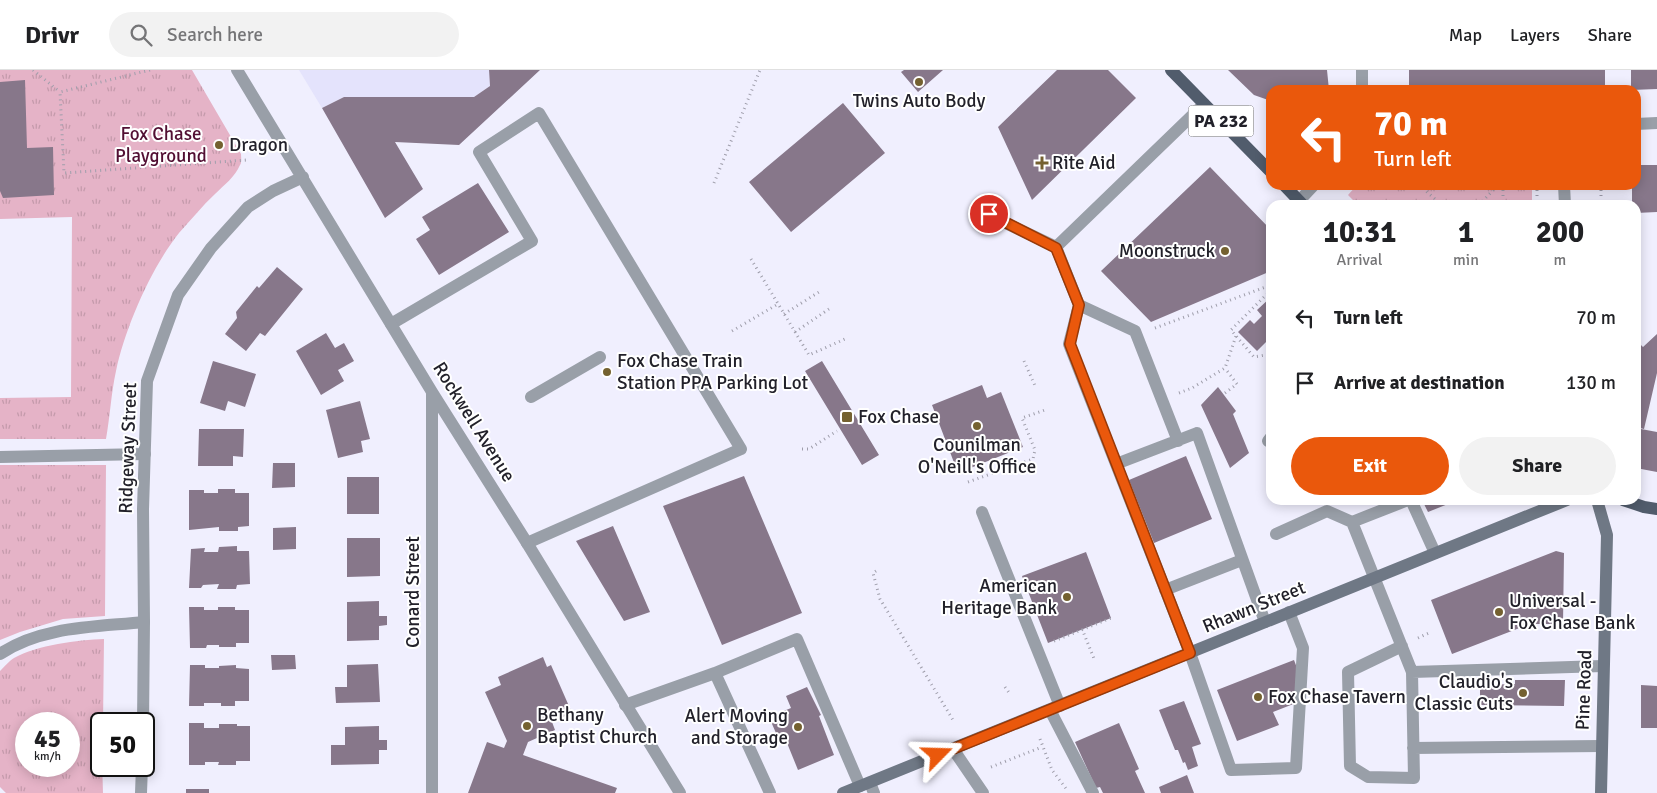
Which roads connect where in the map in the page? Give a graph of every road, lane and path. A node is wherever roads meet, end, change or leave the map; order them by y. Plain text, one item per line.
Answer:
1 (33, 70) edge
2 (150, 70) edge
3 (237, 70) edge
4 (760, 70) edge
5 (1171, 70) edge
6 (1362, 70) edge
7 (1362, 85) edge
8 (60, 92) junction
9 (1204, 104) junction
10 (1657, 123) edge
11 (1641, 124) edge
12 (247, 160) dead end
13 (1266, 167) edge
14 (303, 177) junction
15 (714, 183) dead end
16 (1289, 190) edge
17 (1425, 190) edge
18 (1494, 190) edge
19 (1298, 200) edge
20 (1436, 200) edge
21 (1484, 200) edge
22 (989, 214) dead end
23 (1056, 248) junction
24 (751, 259) dead end
25 (1266, 287) edge
26 (819, 292) dead end
27 (1266, 295) edge
28 (778, 304) junction
29 (1079, 305) junction
30 (829, 309) dead end
31 (784, 314) junction
32 (391, 324) junction
33 (732, 332) dead end
34 (795, 332) junction
35 (1136, 335) junction
36 (1236, 336) junction
37 (845, 339) dead end
38 (1266, 355) edge
39 (600, 357) dead end
40 (1024, 361) dead end
41 (1225, 368) junction
42 (1036, 388) dead end
43 (432, 392) junction
44 (1225, 393) dead end
45 (531, 397) dead end
46 (1161, 400) junction
47 (1044, 410) dead end
48 (837, 431) dead end
49 (1178, 441) junction
50 (802, 449) dead end
51 (145, 454) junction
52 (0, 457) edge
53 (1116, 464) junction
54 (968, 482) dead end
55 (1396, 505) edge
56 (1411, 505) edge
57 (1554, 505) edge
58 (1598, 505) edge
59 (1640, 505) edge
60 (1657, 510) edge
61 (982, 512) dead end
62 (1352, 522) junction
63 (1276, 534) dead end
64 (527, 543) junction
65 (1434, 553) junction
66 (1242, 560) junction
67 (876, 571) dead end
68 (1375, 577) junction
69 (1165, 590) junction
70 (1289, 612) junction
71 (1111, 618) dead end
72 (144, 622) junction
73 (1265, 622) junction
74 (1082, 629) junction
75 (1048, 643) dead end
76 (1402, 646) junction
77 (1190, 653) junction
78 (0, 654) edge
79 (1095, 660) dead end
80 (1603, 666) junction
81 (1412, 672) junction
82 (715, 673) junction
83 (1005, 687) dead end
84 (1010, 694) dead end
85 (625, 705) junction
86 (1055, 708) junction
87 (142, 712) edge
88 (953, 720) dead end
89 (1040, 739) dead end
90 (1601, 746) junction
91 (1042, 747) junction
92 (1414, 748) junction
93 (953, 749) junction
94 (991, 767) dead end
95 (142, 777) edge
96 (868, 787) edge
97 (141, 793) edge
98 (432, 793) edge
99 (680, 793) edge
100 (770, 793) edge
101 (844, 793) edge
102 (983, 793) edge
103 (1070, 793) edge
104 (1093, 793) edge
105 (1600, 793) edge

1 - 8 path
2 - 8 path
3 - 14 street, Rockwell Avenue
4 - 15 path
5 - 9 main road, PA 232
6 - 7 street
8 - 12 path
9 - 13 main road, PA 232
9 - 23 street
10 - 11 street
14 - 32 street, Rockwell Avenue
14 - 51 street, Ridgeway Street
16 - 19 main road
17 - 20 path
18 - 21 path
22 - 23 street
23 - 29 street
24 - 28 path
25 - 35 path
26 - 31 path
27 - 36 path
28 - 31 path
28 - 33 path
29 - 35 street
29 - 53 street
30 - 34 path
31 - 34 path
32 - 43 street, Rockwell Avenue
32 - 64 street
34 - 37 path
35 - 46 street
36 - 38 path
36 - 41 path
39 - 45 street
40 - 42 path
41 - 44 path
41 - 46 path
43 - 64 street, Rockwell Avenue
43 - 98 street, Conard Street
46 - 49 street
47 - 54 path
48 - 50 path
49 - 53 street
49 - 66 street
51 - 52 street
51 - 72 street, Ridgeway Street
53 - 69 street
55 - 62 street
56 - 65 street
57 - 65 main road, Rhawn Street
58 - 80 main road, Pine Road
59 - 60 main road
61 - 86 street
62 - 63 street
62 - 68 street
64 - 85 street, Rockwell Avenue
65 - 68 main road, Rhawn Street
66 - 69 street
66 - 73 street
67 - 88 path
68 - 70 main road, Rhawn Street
68 - 76 street
69 - 77 street
70 - 73 main road, Rhawn Street
70 - 77 street
71 - 74 path
72 - 78 street
72 - 87 street, Ridgeway Street
73 - 77 main road, Rhawn Street
74 - 75 path
74 - 79 path
76 - 81 street
76 - 92 street
77 - 86 main road, Rhawn Street
80 - 81 street
80 - 90 main road, Pine Road
81 - 92 street
82 - 85 street
82 - 96 street
82 - 100 street
83 - 84 path
85 - 99 street, Rockwell Avenue
86 - 93 main road, Rhawn Street
86 - 104 street
89 - 91 path
90 - 92 street
90 - 105 main road, Pine Road
91 - 94 path
91 - 103 path
93 - 96 main road, Rhawn Street
93 - 102 street
95 - 97 street
96 - 101 main road, Rhawn Street

